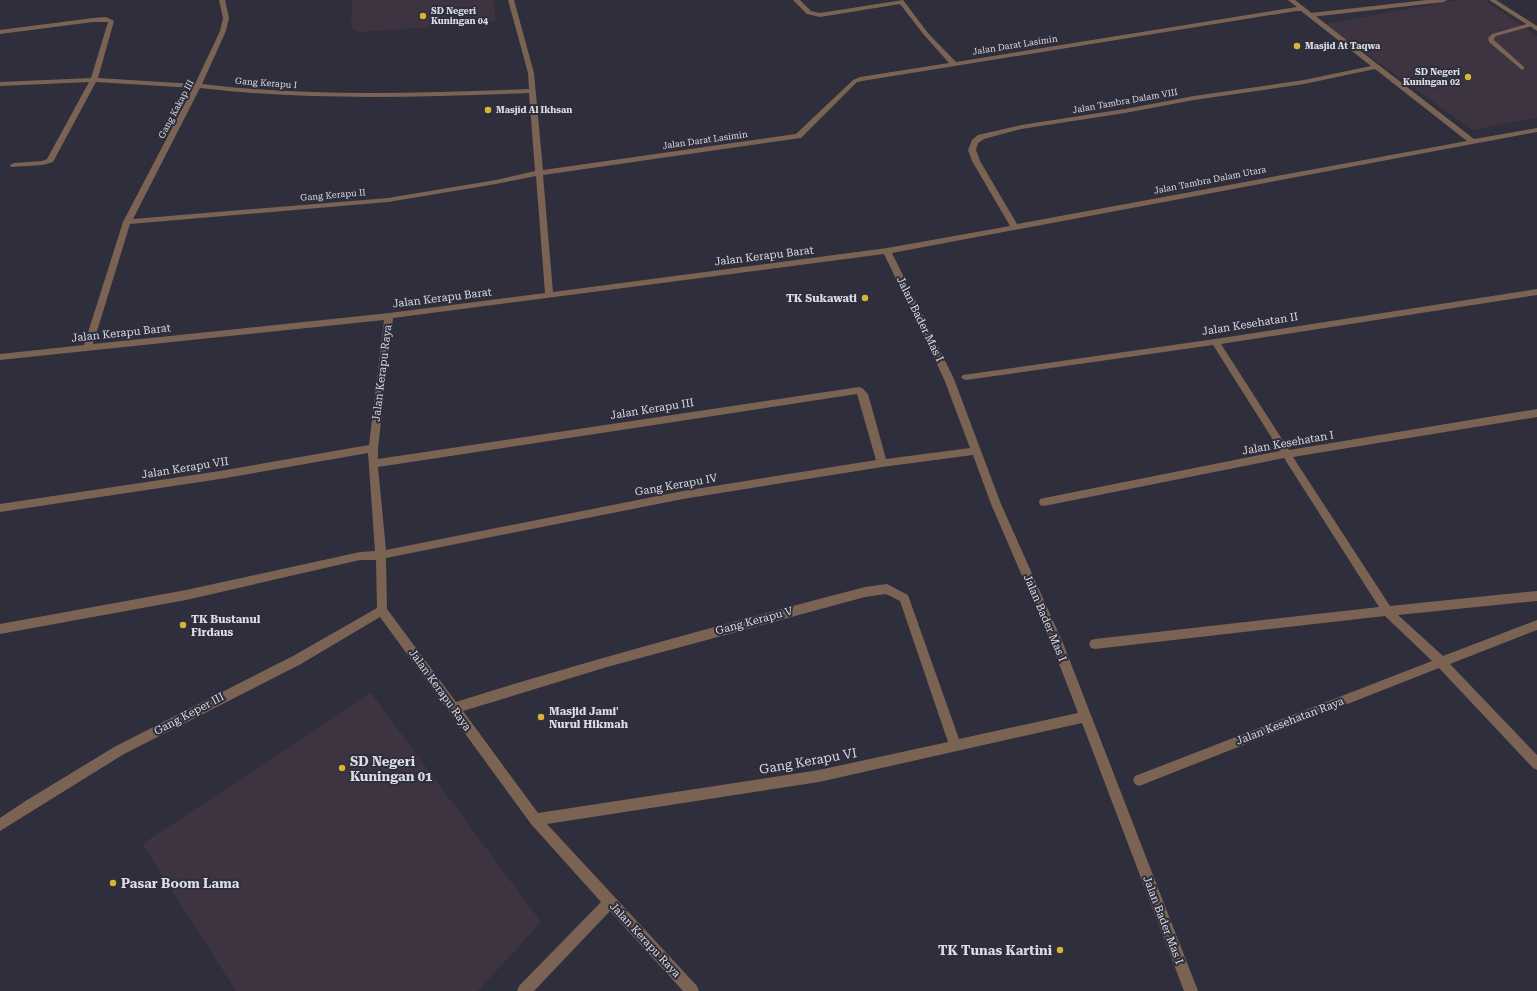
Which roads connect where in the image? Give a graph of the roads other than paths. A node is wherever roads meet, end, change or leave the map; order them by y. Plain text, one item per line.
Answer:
1 (222, 0) edge
2 (511, 0) edge
3 (796, 0) edge
4 (1291, 0) edge
5 (1373, 0) edge
6 (1444, 0) edge
7 (1492, 0) edge
8 (900, 1) edge
9 (1303, 9) junction
10 (1376, 9) junction
11 (1311, 16) junction
12 (1530, 25) junction
13 (1537, 30) edge
14 (0, 32) edge
15 (954, 64) junction
16 (1375, 67) junction
17 (1522, 68) dead end
18 (94, 80) junction
19 (0, 84) edge
20 (200, 86) junction
21 (532, 91) junction
22 (1537, 130) edge
23 (1473, 142) junction
24 (14, 165) dead end
25 (538, 173) junction
26 (127, 222) junction
27 (1015, 227) junction
28 (886, 251) junction
29 (1537, 292) edge
30 (549, 295) junction
31 (389, 316) junction
32 (1215, 342) junction
33 (87, 348) junction
34 (0, 357) edge
35 (966, 377) dead end
36 (1537, 413) edge
37 (373, 448) junction
38 (976, 451) junction
39 (1286, 454) junction
40 (882, 463) junction
41 (373, 464) junction
42 (1044, 502) dead end
43 (0, 508) edge
44 (382, 555) junction
45 (1537, 596) edge
46 (382, 610) junction
47 (1387, 611) junction
48 (1537, 625) edge
49 (0, 629) edge
50 (1095, 644) dead end
51 (1441, 662) junction
52 (453, 708) junction
53 (1085, 717) junction
54 (955, 746) junction
55 (1534, 761) edge
56 (1139, 780) dead end
57 (535, 820) junction
58 (0, 825) edge
59 (610, 902) junction
60 (524, 991) edge
61 (692, 991) edge
62 (1191, 991) edge

1 - 20 street, Gang Kakap III
2 - 21 street
3 - 8 street
4 - 9 street
5 - 10 street
6 - 10 street
7 - 12 street
8 - 15 street
9 - 11 street
9 - 15 street, Jalan Darat Lasimin
10 - 11 street
11 - 16 street
12 - 13 street
12 - 17 street
14 - 18 street
15 - 25 street, Jalan Darat Lasimin
16 - 23 street
16 - 27 street, Jalan Tambra Dalam VIII
18 - 19 street, Gang Kerapu I
18 - 20 street, Gang Kerapu I
18 - 24 street
20 - 21 street, Gang Kerapu I
20 - 26 street, Gang Kakap III
21 - 25 street
22 - 23 street, Jalan Tambra Dalam Utara
23 - 27 street, Jalan Tambra Dalam Utara
25 - 26 street, Gang Kerapu II
25 - 30 street
26 - 33 street, Gang Kakap III
27 - 28 street, Jalan Tambra Dalam Utara
28 - 30 street, Jalan Kerapu Barat
28 - 38 street, Jalan Bader Mas I
29 - 32 street, Jalan Kesehatan II
30 - 31 street, Jalan Kerapu Barat
31 - 33 street, Jalan Kerapu Barat
31 - 37 street, Jalan Kerapu Raya
32 - 35 street, Jalan Kesehatan II
32 - 39 street
33 - 34 street, Jalan Kerapu Barat
36 - 39 street, Jalan Kesehatan I
37 - 41 street, Jalan Kerapu Raya
37 - 43 street, Jalan Kerapu VII
38 - 40 street, Gang Kerapu IV
38 - 53 street, Jalan Bader Mas I
39 - 42 street, Jalan Kesehatan I
39 - 47 street
40 - 41 street, Jalan Kerapu III
40 - 44 street, Gang Kerapu IV
41 - 44 street, Jalan Kerapu Raya
44 - 46 street, Jalan Kerapu Raya
44 - 49 street, Gang Kerapu IV
45 - 47 street
46 - 52 street, Jalan Kerapu Raya
46 - 58 street, Gang Keper III
47 - 50 street
47 - 51 street
48 - 51 street, Jalan Kesehatan Raya
51 - 55 street
51 - 56 street, Jalan Kesehatan Raya
52 - 54 street, Gang Kerapu V
52 - 57 street, Jalan Kerapu Raya
53 - 54 street, Gang Kerapu VI
53 - 62 street, Jalan Bader Mas I
54 - 57 street, Gang Kerapu VI
57 - 59 street, Jalan Kerapu Raya
59 - 60 street
59 - 61 street, Jalan Kerapu Raya

